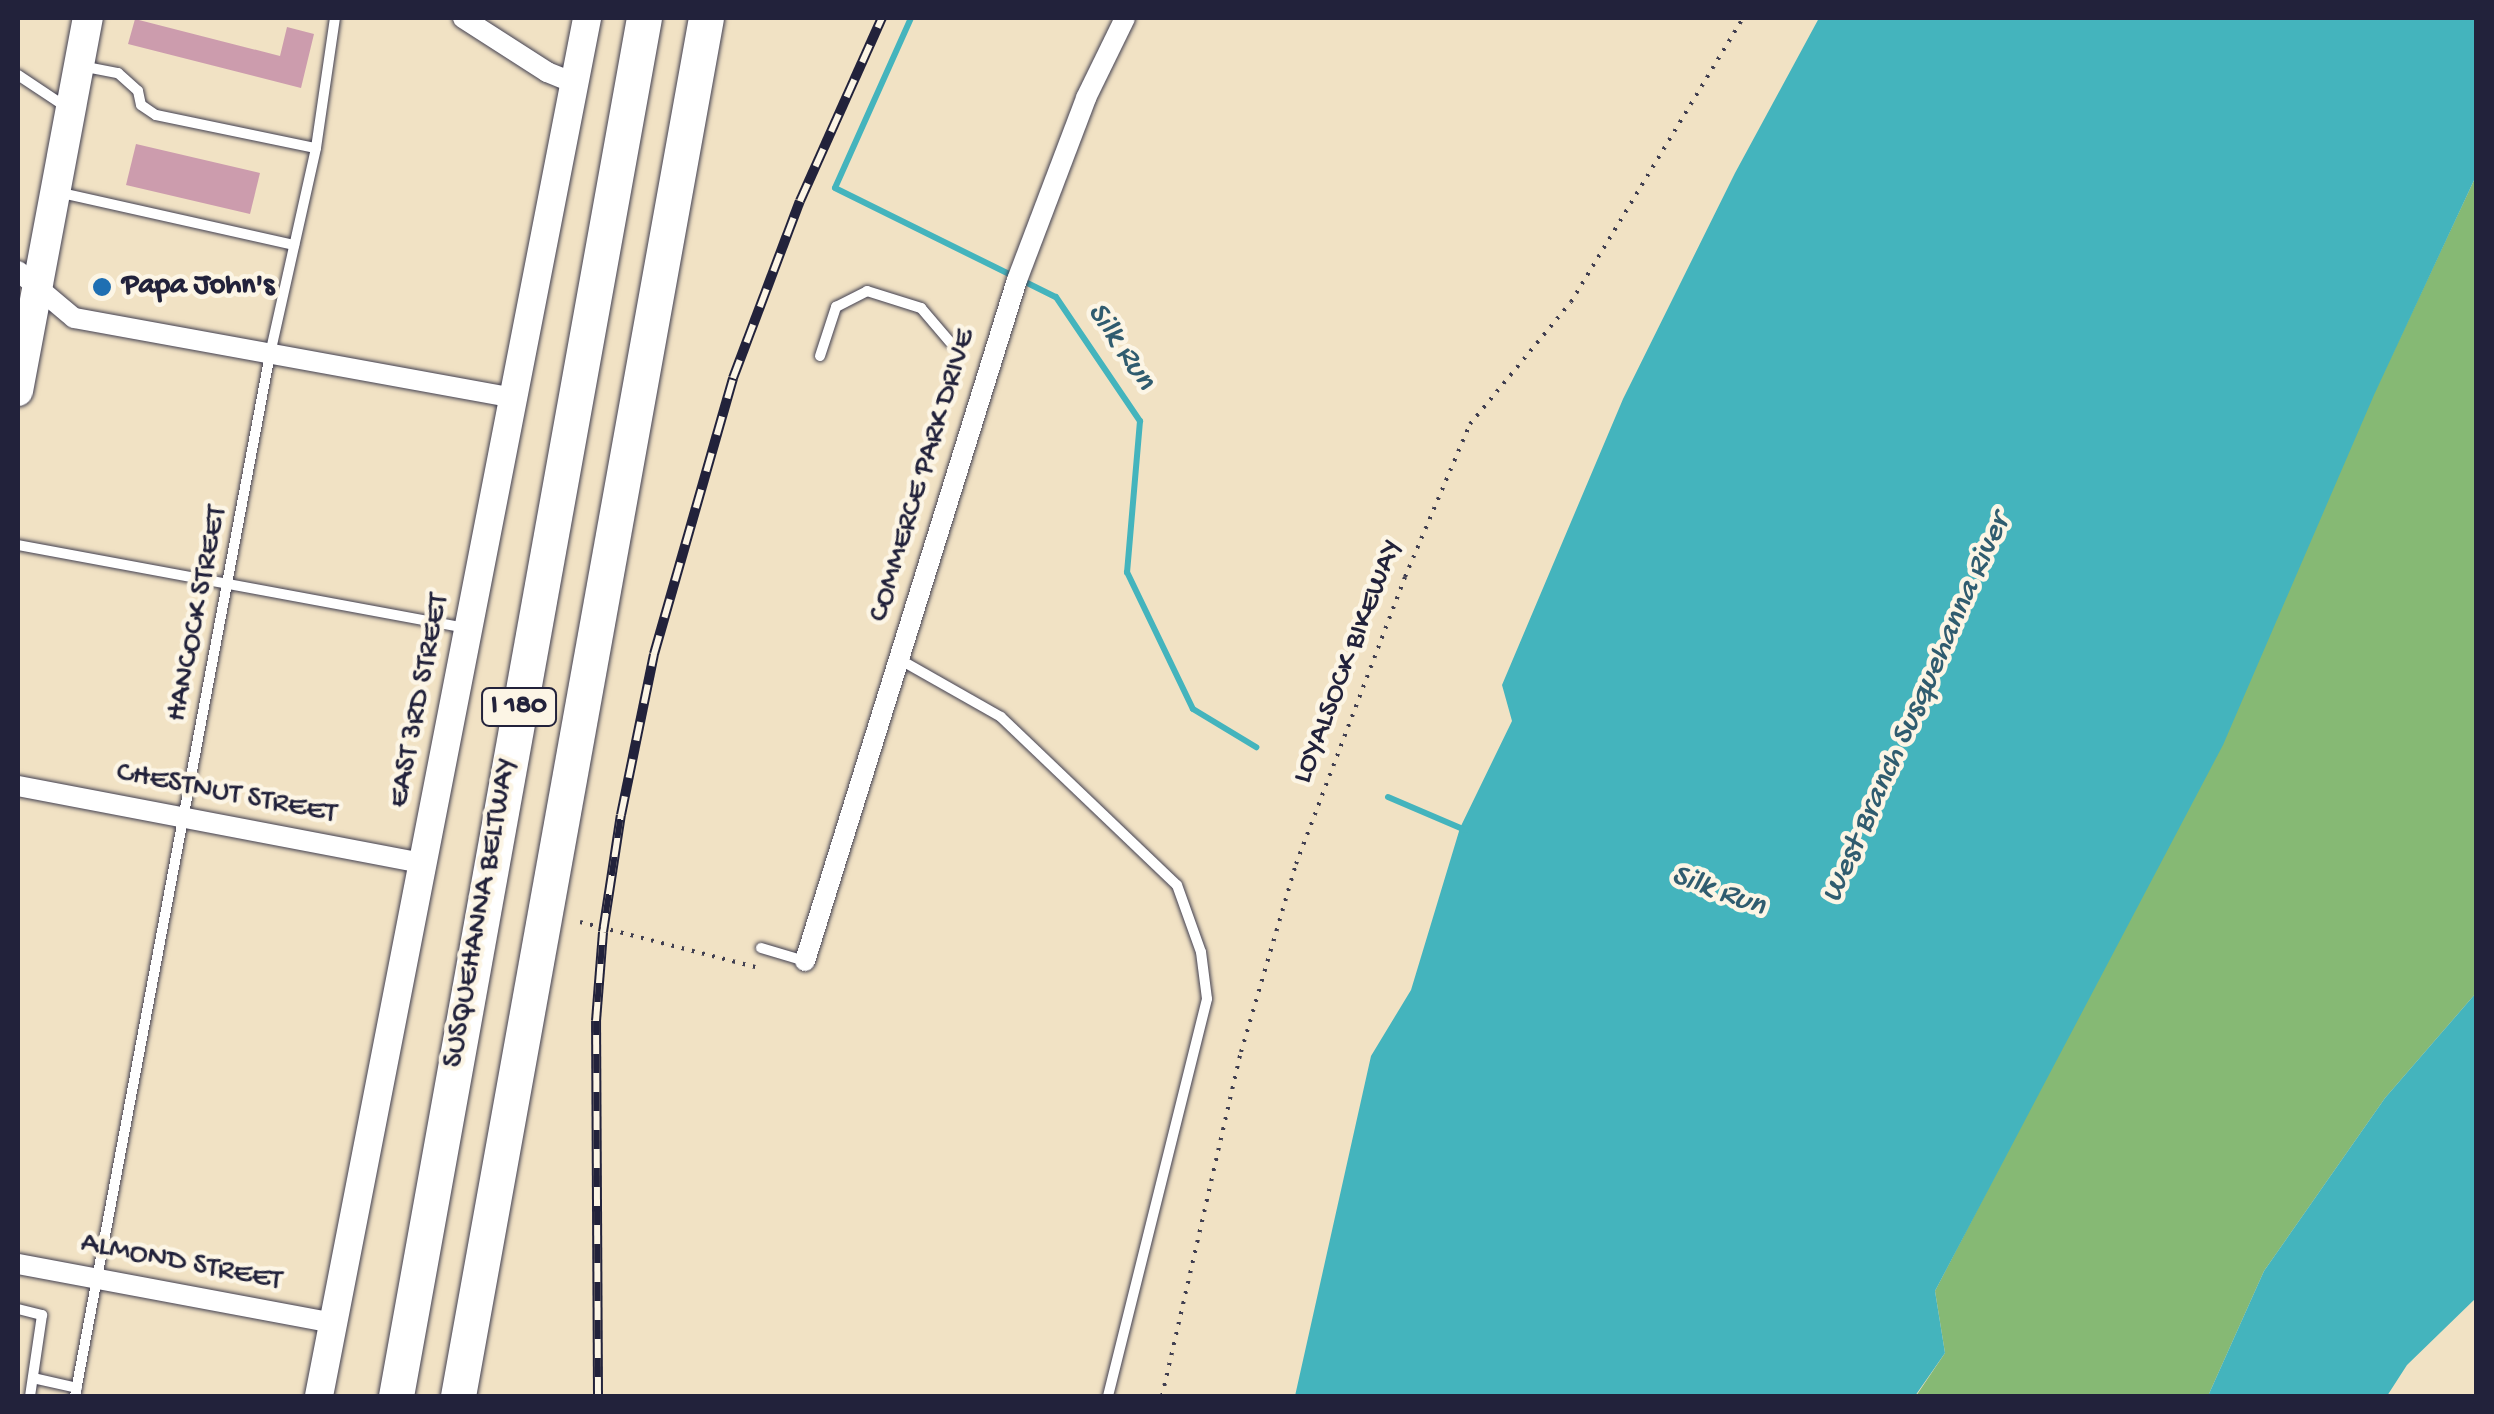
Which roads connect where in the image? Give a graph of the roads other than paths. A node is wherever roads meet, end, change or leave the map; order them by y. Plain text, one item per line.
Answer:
1 (88, 18) edge
2 (335, 18) edge
3 (462, 18) edge
4 (587, 18) edge
5 (644, 18) edge
6 (706, 18) edge
7 (730, 18) edge
8 (1125, 18) edge
9 (80, 66) junction
10 (18, 75) edge
11 (574, 83) junction
12 (71, 110) junction
13 (316, 148) junction
14 (56, 192) junction
15 (294, 245) junction
16 (28, 278) edge
17 (950, 342) dead end
18 (270, 354) junction
19 (820, 356) dead end
20 (18, 391) edge
21 (513, 398) junction
22 (632, 423) junction
23 (18, 545) edge
24 (230, 584) junction
25 (468, 628) junction
26 (898, 658) junction
27 (18, 786) edge
28 (186, 818) junction
29 (422, 863) junction
30 (760, 948) dead end
31 (805, 961) joint
32 (18, 1264) edge
33 (99, 1280) junction
34 (18, 1308) edge
35 (333, 1323) junction
36 (33, 1378) junction
37 (76, 1392) edge
38 (30, 1396) edge
39 (318, 1396) edge
40 (396, 1396) edge
41 (458, 1396) edge
42 (1108, 1396) edge

1 - 9 main road
2 - 13 lane, HANCOCK STREET
3 - 11 street
4 - 11 main road, EAST 3RD STREET
5 - 40 highway, SUSQUEHANNA BELTWAY / I 180
6 - 22 highway, SUSQUEHANNA BELTWAY / I 180
7 - 22 highway
8 - 26 street, COMMERCE PARK DRIVE
9 - 12 main road
9 - 13 lane
10 - 12 lane
11 - 21 main road, EAST 3RD STREET
12 - 14 main road
13 - 15 lane, HANCOCK STREET
14 - 15 lane
14 - 16 main road
15 - 18 lane, HANCOCK STREET
16 - 18 street
16 - 20 main road
17 - 19 lane
18 - 21 street
18 - 24 lane, HANCOCK STREET
21 - 25 main road, EAST 3RD STREET
22 - 41 highway, SUSQUEHANNA BELTWAY / I 180
23 - 24 lane
24 - 25 lane
24 - 28 lane, HANCOCK STREET
25 - 29 main road, EAST 3RD STREET
26 - 31 street, COMMERCE PARK DRIVE
26 - 42 lane
27 - 28 street, CHESTNUT STREET
28 - 29 street, CHESTNUT STREET
28 - 33 lane, HANCOCK STREET
29 - 35 main road, EAST 3RD STREET
30 - 31 lane
32 - 33 street, ALMOND STREET
33 - 35 street, ALMOND STREET
33 - 37 lane, HANCOCK STREET
34 - 36 lane
35 - 39 main road, EAST 3RD STREET
36 - 37 lane
36 - 38 lane

